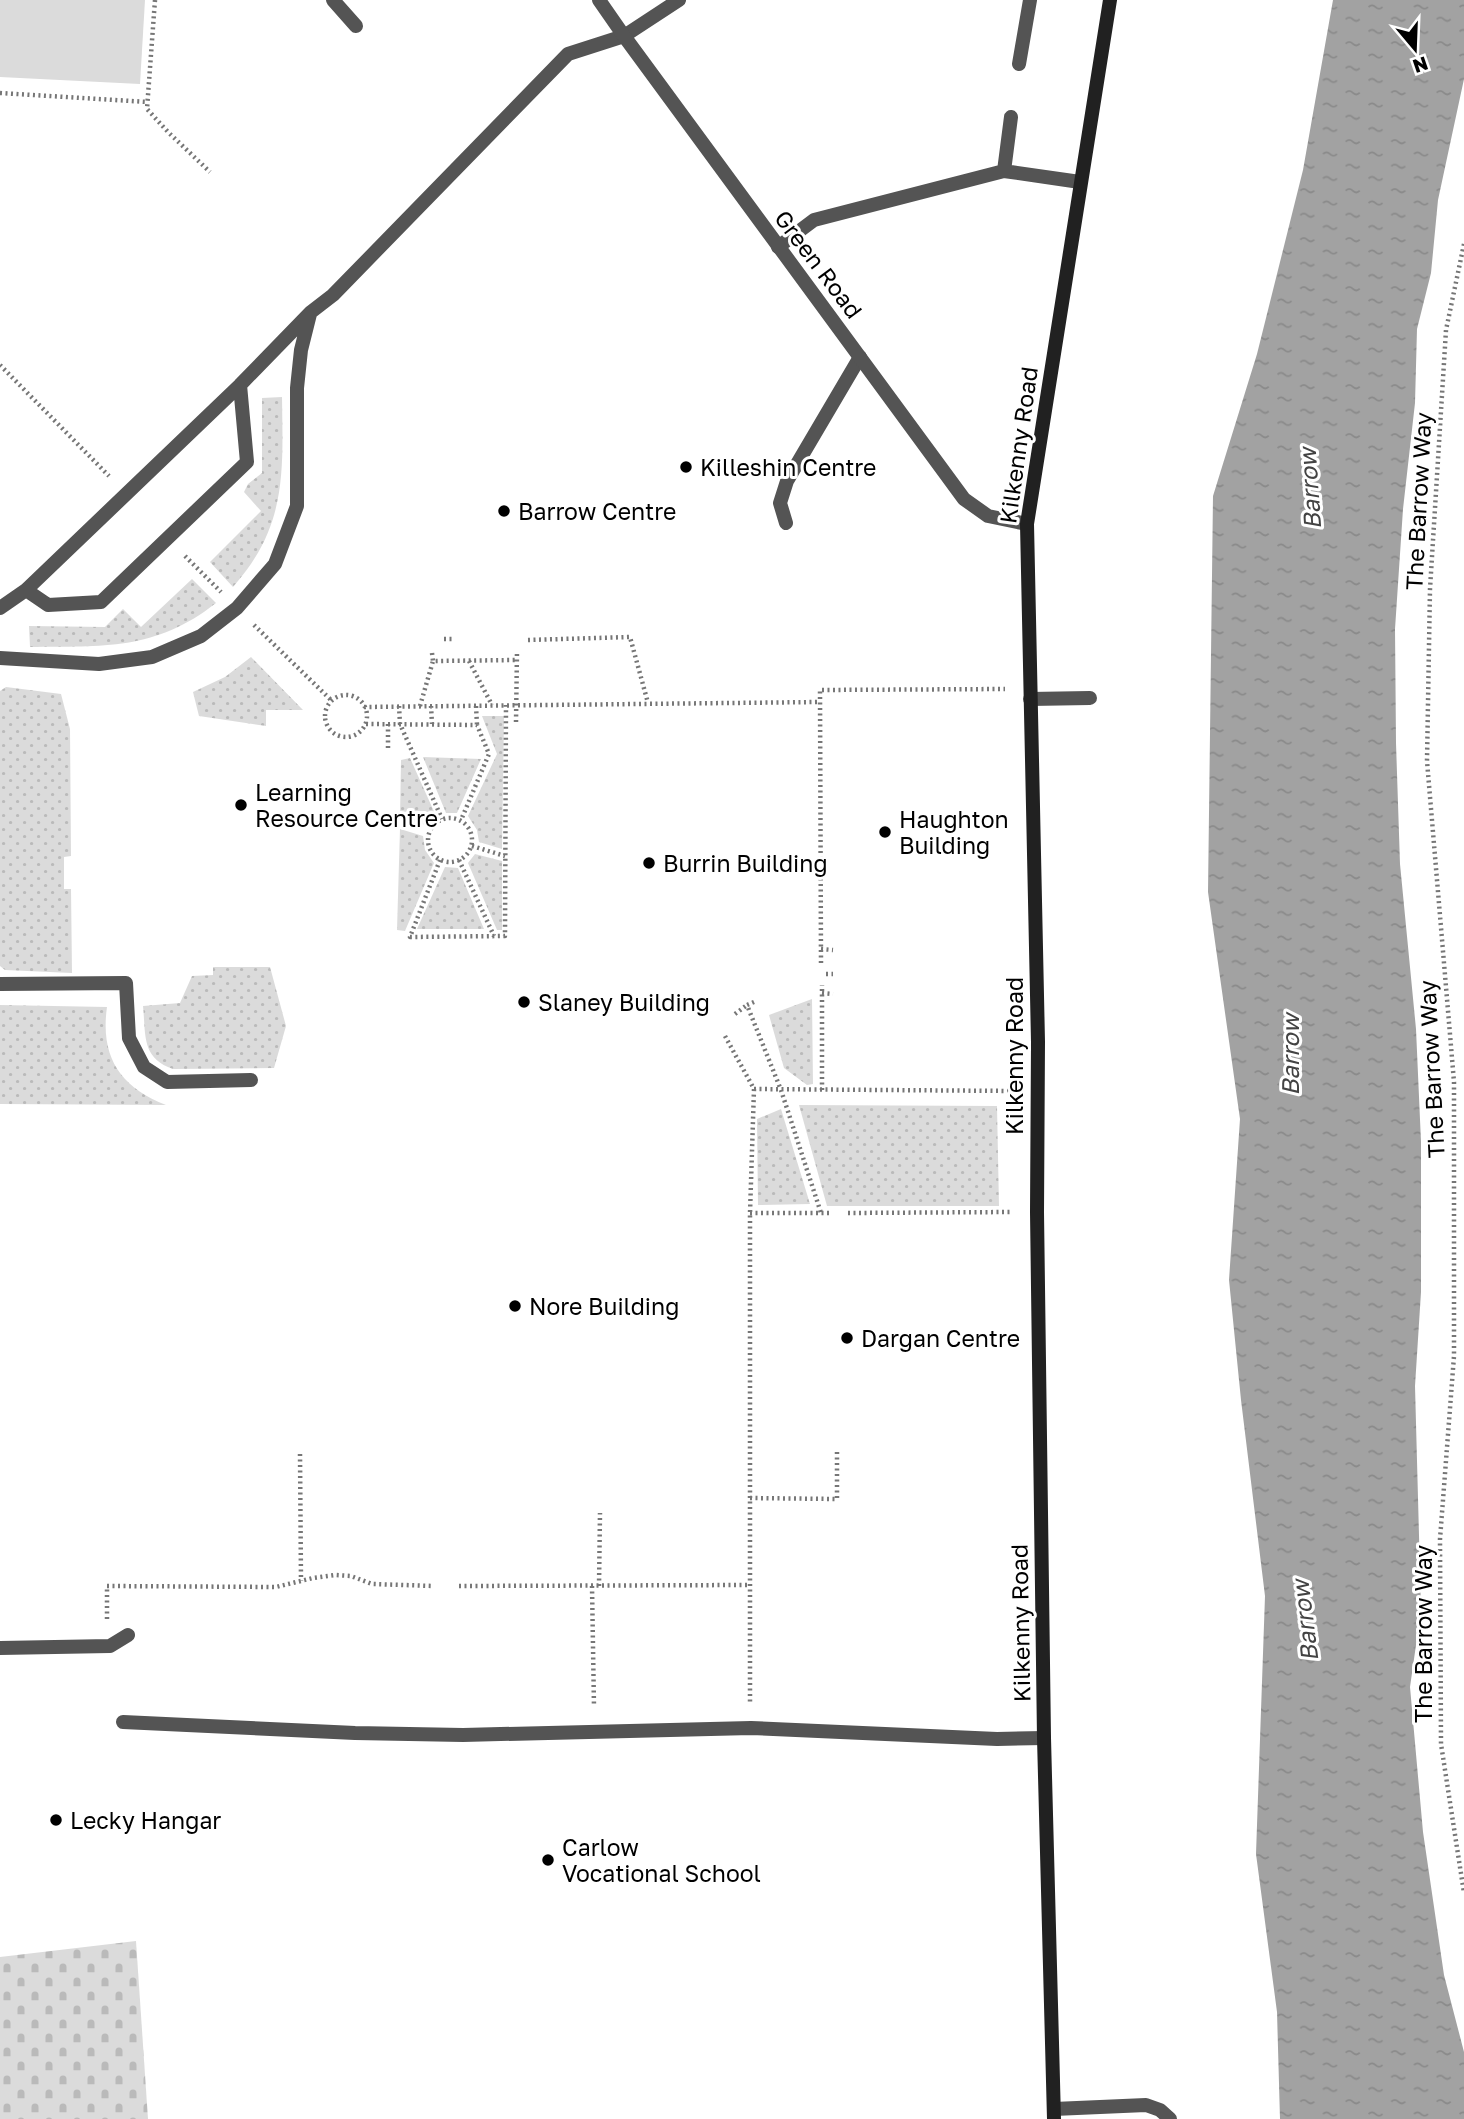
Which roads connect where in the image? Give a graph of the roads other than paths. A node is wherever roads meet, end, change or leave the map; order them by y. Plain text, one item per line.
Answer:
1 (333, 0) edge
2 (599, 0) edge
3 (679, 0) edge
4 (1030, 0) edge
5 (1110, 0) edge
6 (356, 26) dead end
7 (624, 36) junction
8 (1019, 64) dead end
9 (1012, 117) dead end
10 (1004, 171) junction
11 (1080, 183) junction
12 (778, 247) junction
13 (311, 312) junction
14 (860, 356) junction
15 (240, 384) junction
16 (786, 523) dead end
17 (1027, 524) junction
18 (26, 590) junction
19 (0, 608) edge
20 (0, 658) edge
21 (1030, 694) junction
22 (1090, 698) dead end
23 (0, 984) edge
24 (251, 1080) dead end
25 (128, 1635) dead end
26 (0, 1648) edge
27 (124, 1722) dead end
28 (1044, 1738) junction
29 (1054, 2114) edge
30 (1170, 2119) edge

1 - 6 street
2 - 7 street, Green Road
3 - 7 street
4 - 8 street
5 - 11 main road, Kilkenny Road
7 - 12 street, Green Road
7 - 13 street
9 - 10 street
10 - 11 street
10 - 12 street
11 - 17 main road, Kilkenny Road
12 - 14 street, Green Road
13 - 15 street
13 - 20 street
14 - 16 street
14 - 17 street, Green Road
15 - 18 street
15 - 18 street
17 - 21 main road, Kilkenny Road
18 - 19 street
21 - 22 street
21 - 28 main road, Kilkenny Road
23 - 24 street
25 - 26 street
27 - 28 street
28 - 29 main road, Kilkenny Road
29 - 30 street

